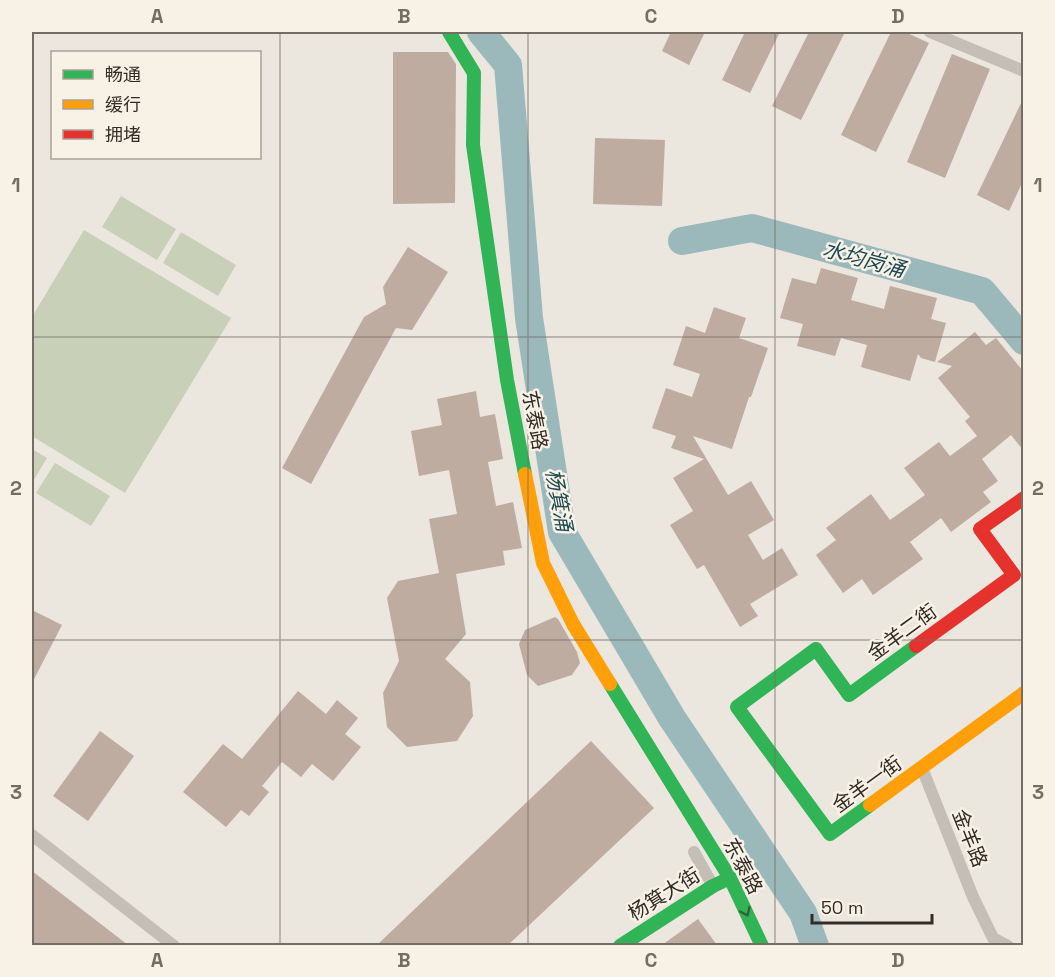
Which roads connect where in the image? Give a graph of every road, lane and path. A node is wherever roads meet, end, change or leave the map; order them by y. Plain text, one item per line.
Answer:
1 (449, 32) edge
2 (930, 32) edge
3 (1023, 71) edge
4 (1023, 498) edge
5 (1023, 693) edge
6 (737, 707) joint
7 (922, 768) junction
8 (32, 836) edge
9 (694, 852) dead end
10 (730, 878) junction
11 (713, 886) junction
12 (174, 945) edge
13 (620, 945) edge
14 (762, 945) edge
15 (1008, 945) edge

1 - 10 street, 东泰路
2 - 3 street
4 - 6 street, 金羊二街
5 - 7 street, 金羊一街
6 - 7 street, 金羊一街
7 - 15 street, 金羊路
8 - 12 street
9 - 11 street
10 - 11 street, 杨箕大街
10 -> 14 street, 东泰路
11 - 13 street, 杨箕大街

